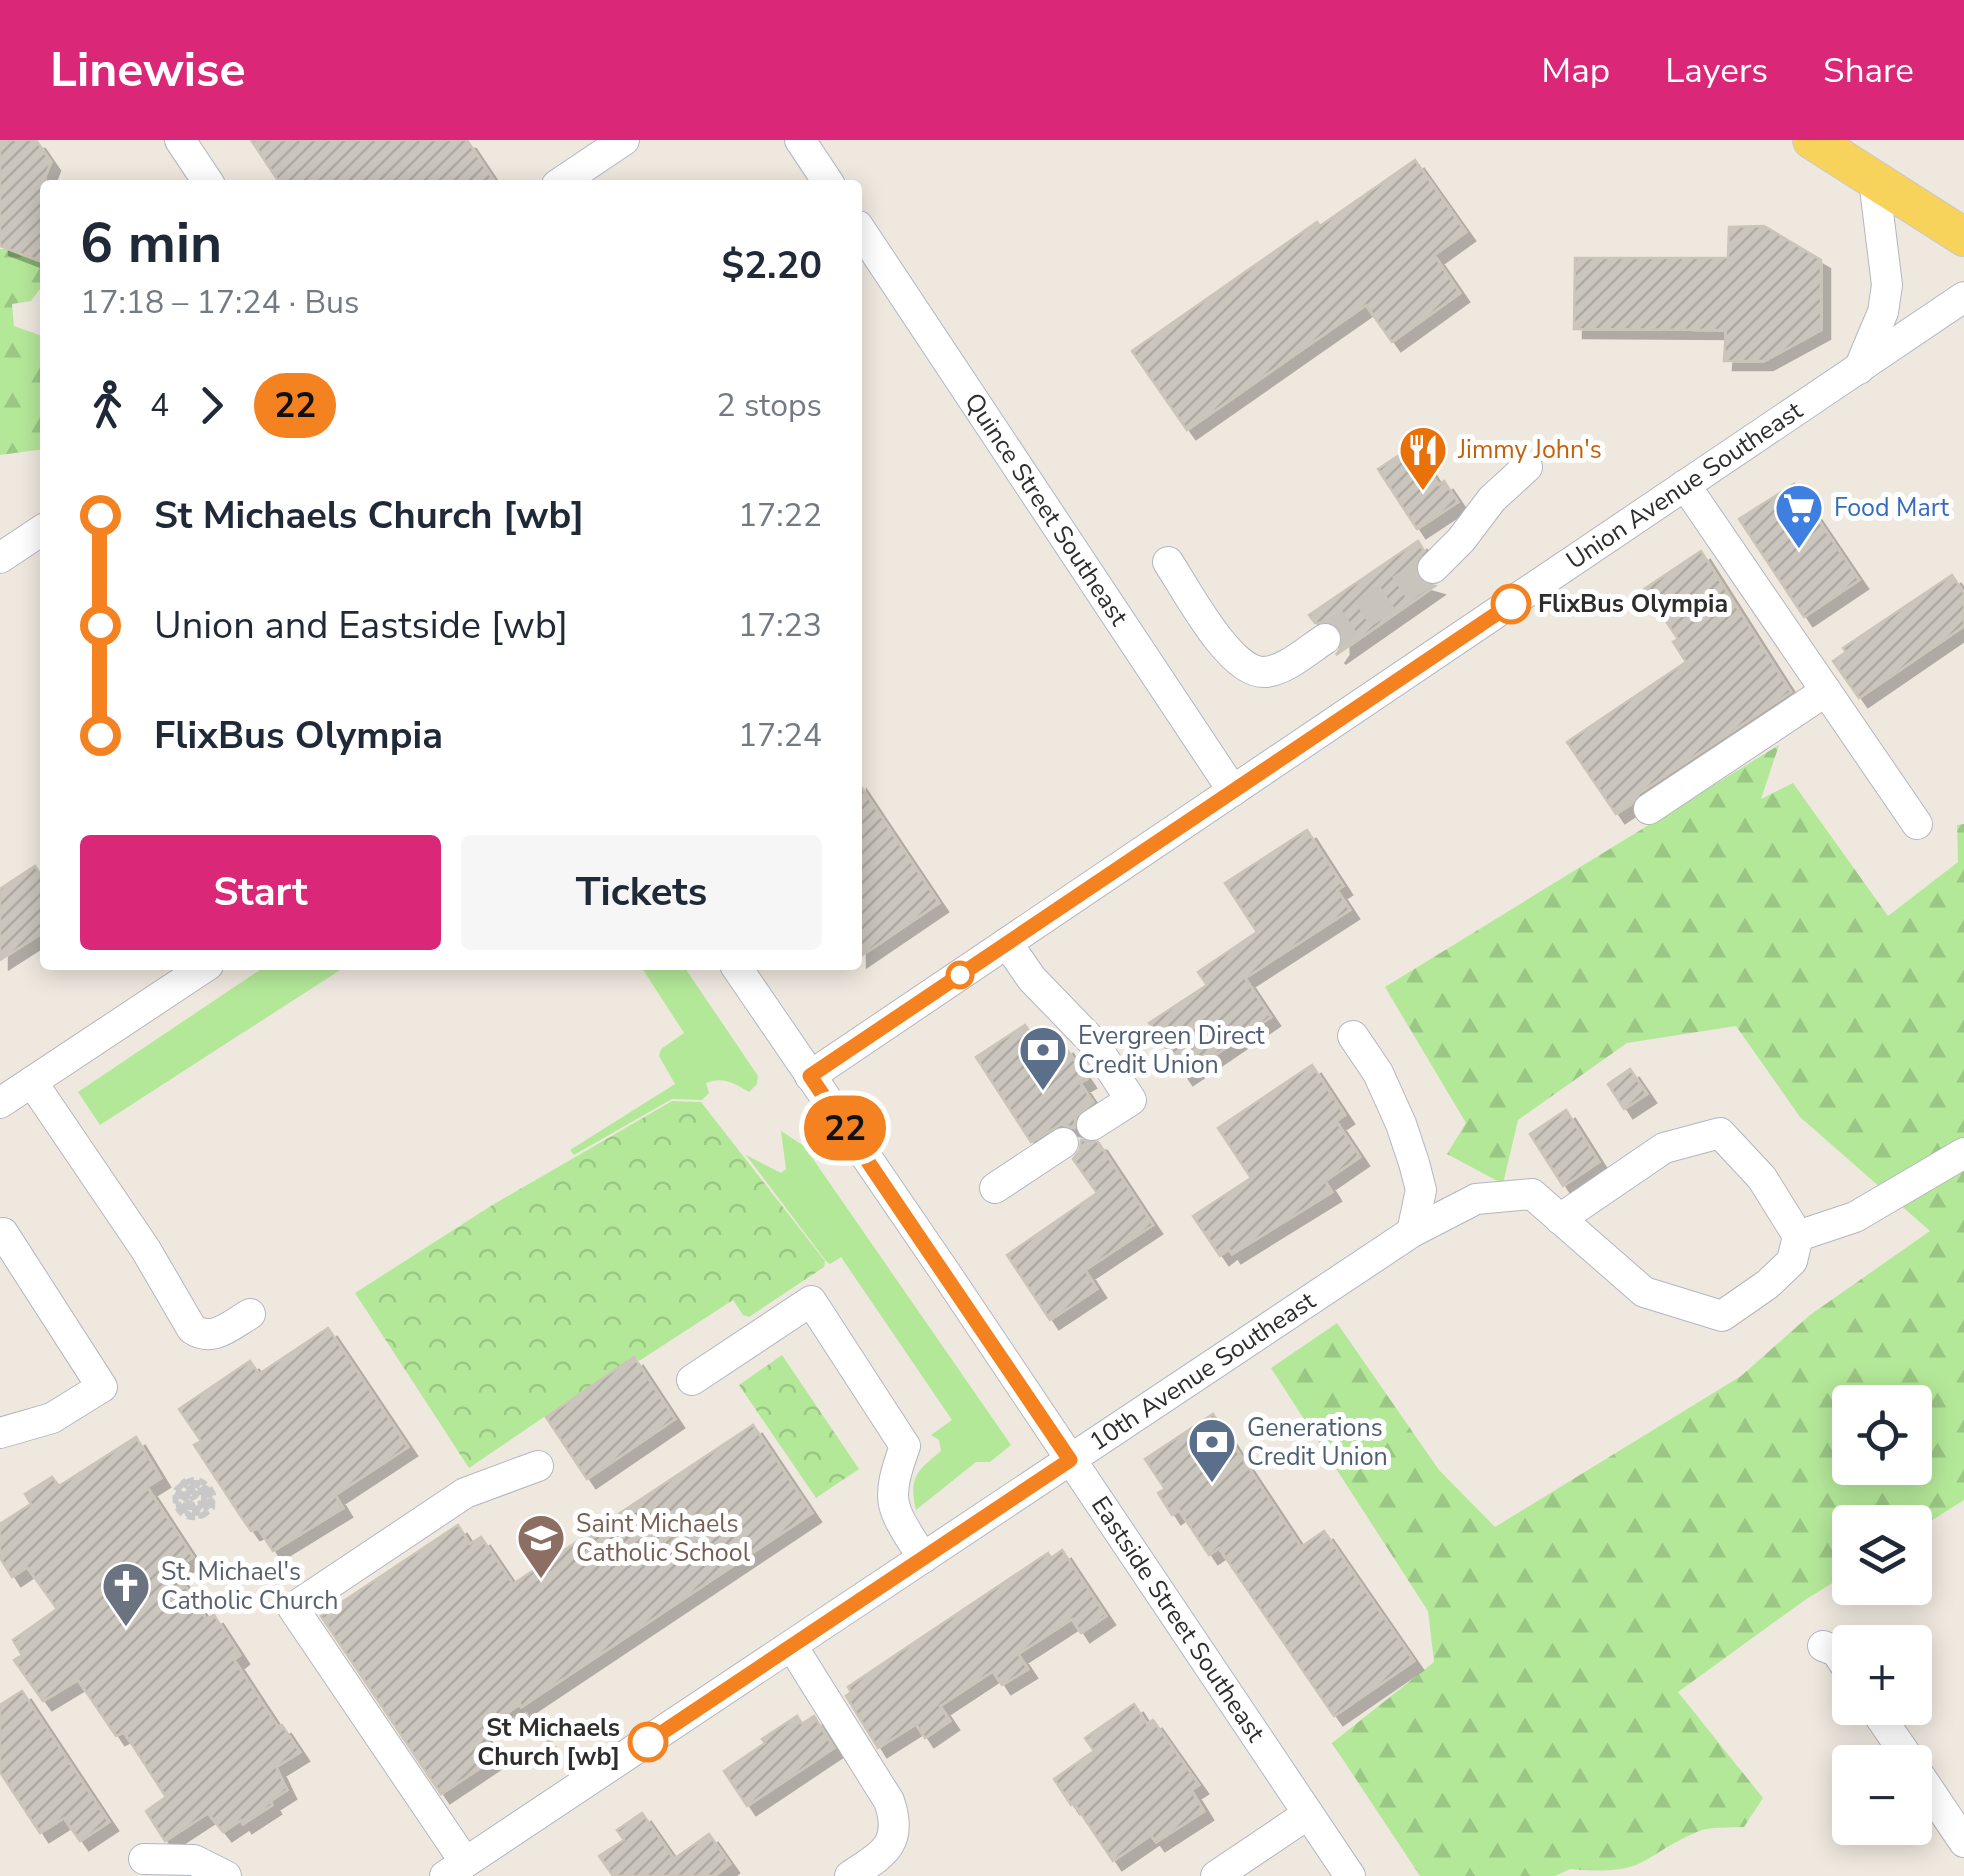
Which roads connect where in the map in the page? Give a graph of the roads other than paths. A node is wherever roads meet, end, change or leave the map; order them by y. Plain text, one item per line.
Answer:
1 (180, 140) edge
2 (624, 140) edge
3 (800, 140) edge
4 (1812, 140) edge
5 (207, 180) edge
6 (565, 180) edge
7 (827, 180) edge
8 (1874, 180) junction
9 (862, 232) edge
10 (1964, 238) edge
11 (1964, 297) edge
12 (1859, 369) junction
13 (1527, 467) dead end
14 (1685, 485) junction
15 (40, 531) edge
16 (0, 558) edge
17 (1168, 562) dead end
18 (1434, 568) tunnel mouth
19 (1325, 639) tunnel mouth
20 (1826, 690) junction
21 (1233, 791) junction
22 (1649, 809) dead end
23 (1917, 824) dead end
24 (1007, 943) junction
25 (200, 970) edge
26 (738, 970) edge
27 (1353, 1036) dead end
28 (810, 1076) junction
29 (32, 1082) junction
30 (0, 1103) edge
31 (1092, 1125) dead end
32 (1063, 1144) dead end
33 (1964, 1153) edge
34 (995, 1188) dead end
35 (1560, 1219) junction
36 (1412, 1232) junction
37 (0, 1235) edge
38 (1798, 1236) junction
39 (250, 1314) dead end
40 (692, 1380) dead end
41 (0, 1433) edge
42 (1070, 1460) junction
43 (538, 1466) dead end
44 (923, 1558) junction
45 (792, 1646) junction
46 (1823, 1646) dead end
47 (1832, 1649) edge
48 (1932, 1794) edge
49 (1308, 1814) junction
50 (1964, 1842) edge
51 (144, 1859) dead end
52 (455, 1869) edge
53 (226, 1876) edge
54 (850, 1876) edge
55 (1216, 1876) edge
56 (1350, 1876) edge

1 - 5 street
2 - 6 street
3 - 7 street
4 - 8 main road
8 - 10 main road
8 - 12 street
9 - 21 street, Quince Street Southeast
11 - 12 street, Union Avenue Southeast
12 - 14 street, Union Avenue Southeast
13 - 18 street
14 - 20 street
14 - 21 street, Union Avenue Southeast
15 - 16 street
17 - 19 street
20 - 22 street
20 - 23 street
21 - 24 street, Union Avenue Southeast
24 - 28 street, Union Avenue Southeast
24 - 31 street
25 - 29 street
26 - 28 street, Eastside Street Southeast
27 - 36 street
28 - 42 street, Eastside Street Southeast
29 - 30 street
29 - 39 street
32 - 34 street
33 - 38 street
35 - 36 street, 10th Avenue Southeast
35 - 38 street, 10th Avenue Southeast
35 - 38 street
36 - 42 street, 10th Avenue Southeast
37 - 41 street
40 - 44 street
42 - 44 street, 10th Avenue Southeast
42 - 49 street, Eastside Street Southeast
43 - 52 street
44 - 45 street, 10th Avenue Southeast
45 - 52 street, 10th Avenue Southeast
45 - 54 street
46 - 47 street
48 - 50 street
49 - 55 street
49 - 56 street, Eastside Street Southeast
51 - 53 street

